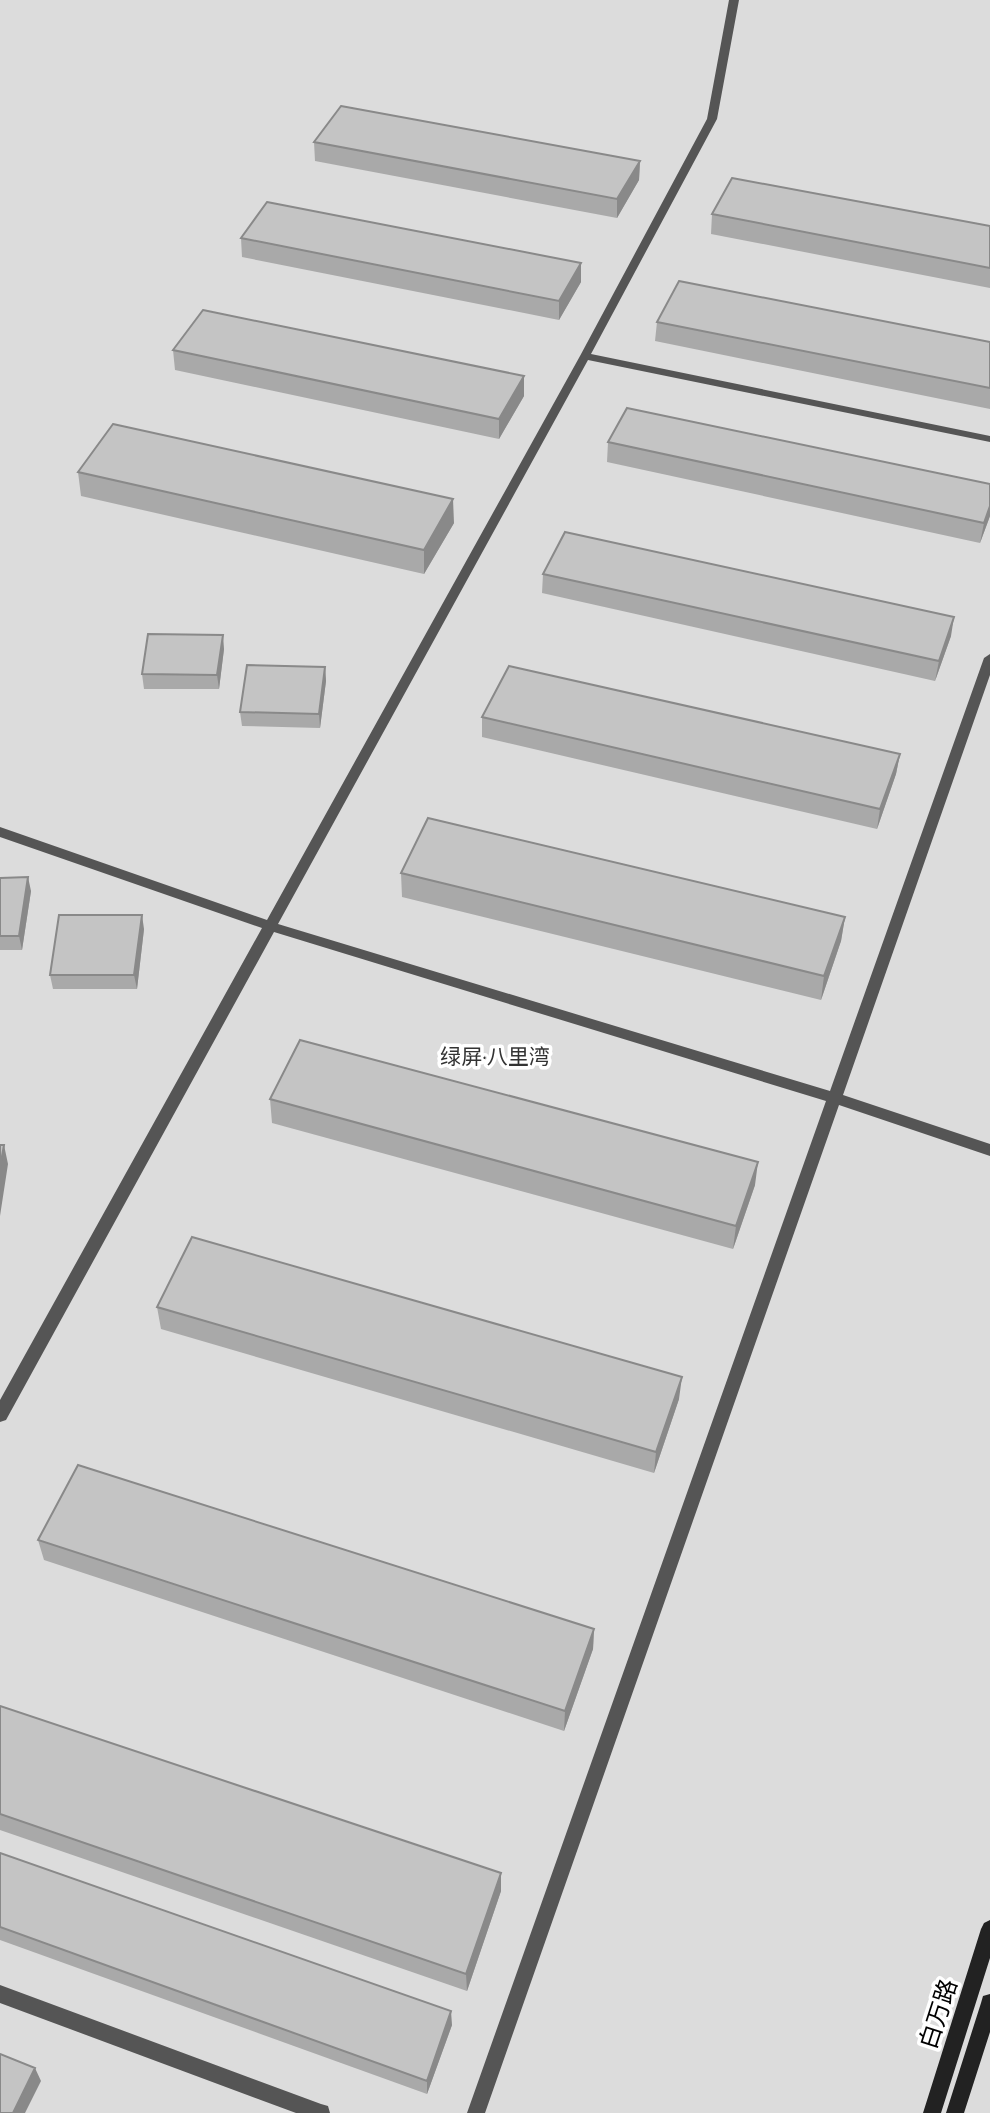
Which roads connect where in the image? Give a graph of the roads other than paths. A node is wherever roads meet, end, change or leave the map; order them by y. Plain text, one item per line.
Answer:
1 (734, 0) edge
2 (585, 356) junction
3 (990, 439) edge
4 (990, 658) edge
5 (0, 832) edge
6 (270, 926) junction
7 (835, 1098) junction
8 (990, 1150) edge
9 (0, 1415) edge
10 (990, 1929) edge
11 (0, 1994) edge
12 (990, 2003) edge
13 (321, 2113) edge
14 (476, 2113) edge
15 (932, 2113) edge
16 (955, 2113) edge

1 - 2 lane
2 - 3 lane
2 - 6 lane
4 - 7 lane
5 - 6 lane
6 - 7 lane
6 - 9 lane
7 - 8 lane
7 - 14 lane
10 - 15 main road, 白万路
11 - 13 lane
12 - 16 main road

